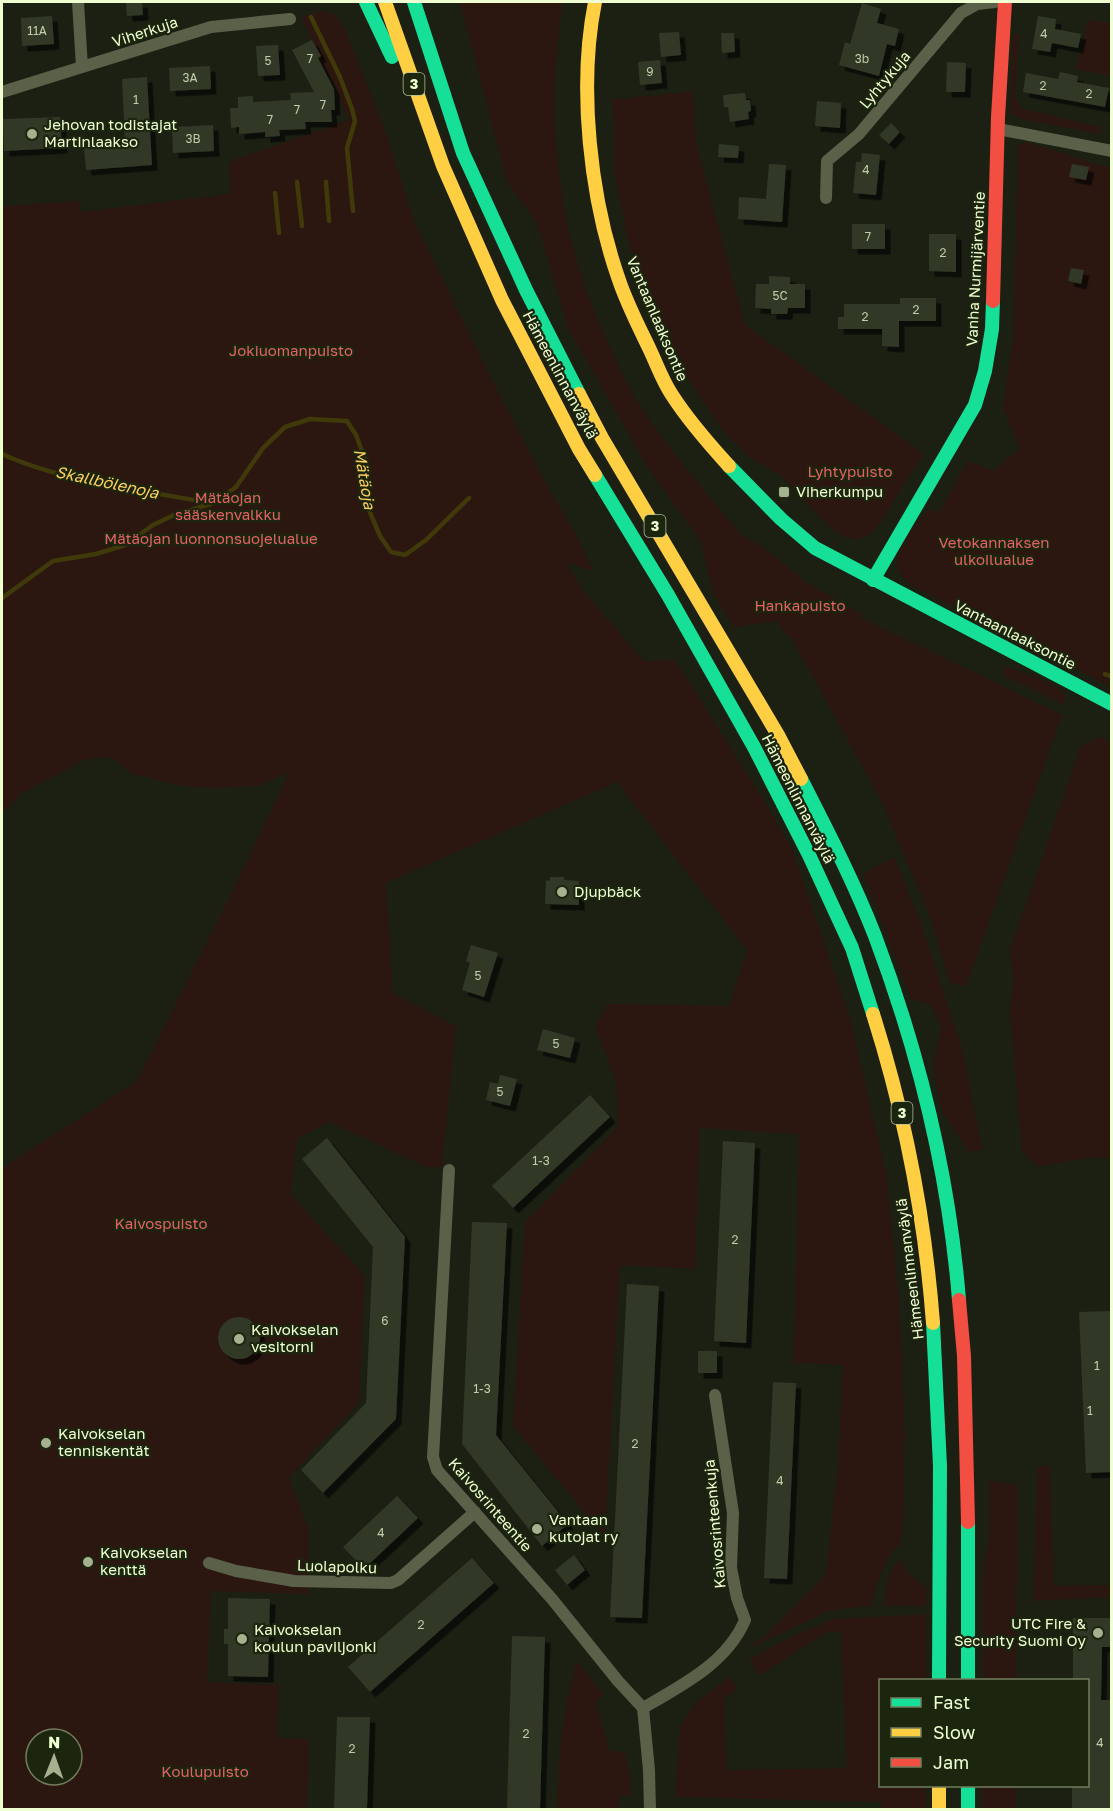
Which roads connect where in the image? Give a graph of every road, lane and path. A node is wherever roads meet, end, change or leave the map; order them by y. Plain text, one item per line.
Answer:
1 (78, 2) edge
2 (366, 2) edge
3 (385, 2) edge
4 (414, 2) edge
5 (595, 2) edge
6 (995, 2) edge
7 (1005, 2) edge
8 (290, 19) dead end
9 (82, 67) junction
10 (2, 92) edge
11 (998, 129) junction
12 (1112, 151) edge
13 (443, 166) junction
14 (826, 198) dead end
15 (873, 580) junction
16 (1112, 704) edge
17 (449, 1170) dead end
18 (715, 1395) dead end
19 (475, 1512) junction
20 (209, 1563) dead end
21 (939, 1679) edge
22 (968, 1679) edge
23 (643, 1708) junction
24 (939, 1787) edge
25 (968, 1787) edge
26 (650, 1809) edge
27 (939, 1809) edge
28 (968, 1809) edge

1 - 9 street
2 - 13 main road
3 - 13 main road, Hämeenlinnanväylä / 3
4 - 22 main road, Hämeenlinnanväylä / 3
5 - 15 main road, Vantaanlaaksontie
6 - 14 street, Lyhtykuja
7 - 11 main road, Vanha Nurmijärventie
8 - 9 street, Viherkuja
9 - 10 street, Viherkuja
11 - 12 street
11 - 15 main road, Vanha Nurmijärventie
13 - 21 main road, Hämeenlinnanväylä / 3
15 - 16 main road, Vantaanlaaksontie
17 - 19 street, Kaivosrinteentie
18 - 23 street, Kaivosrinteenkuja
19 - 20 street, Luolapolku
19 - 23 street, Kaivosrinteentie
23 - 26 street
24 - 27 main road
25 - 28 main road

